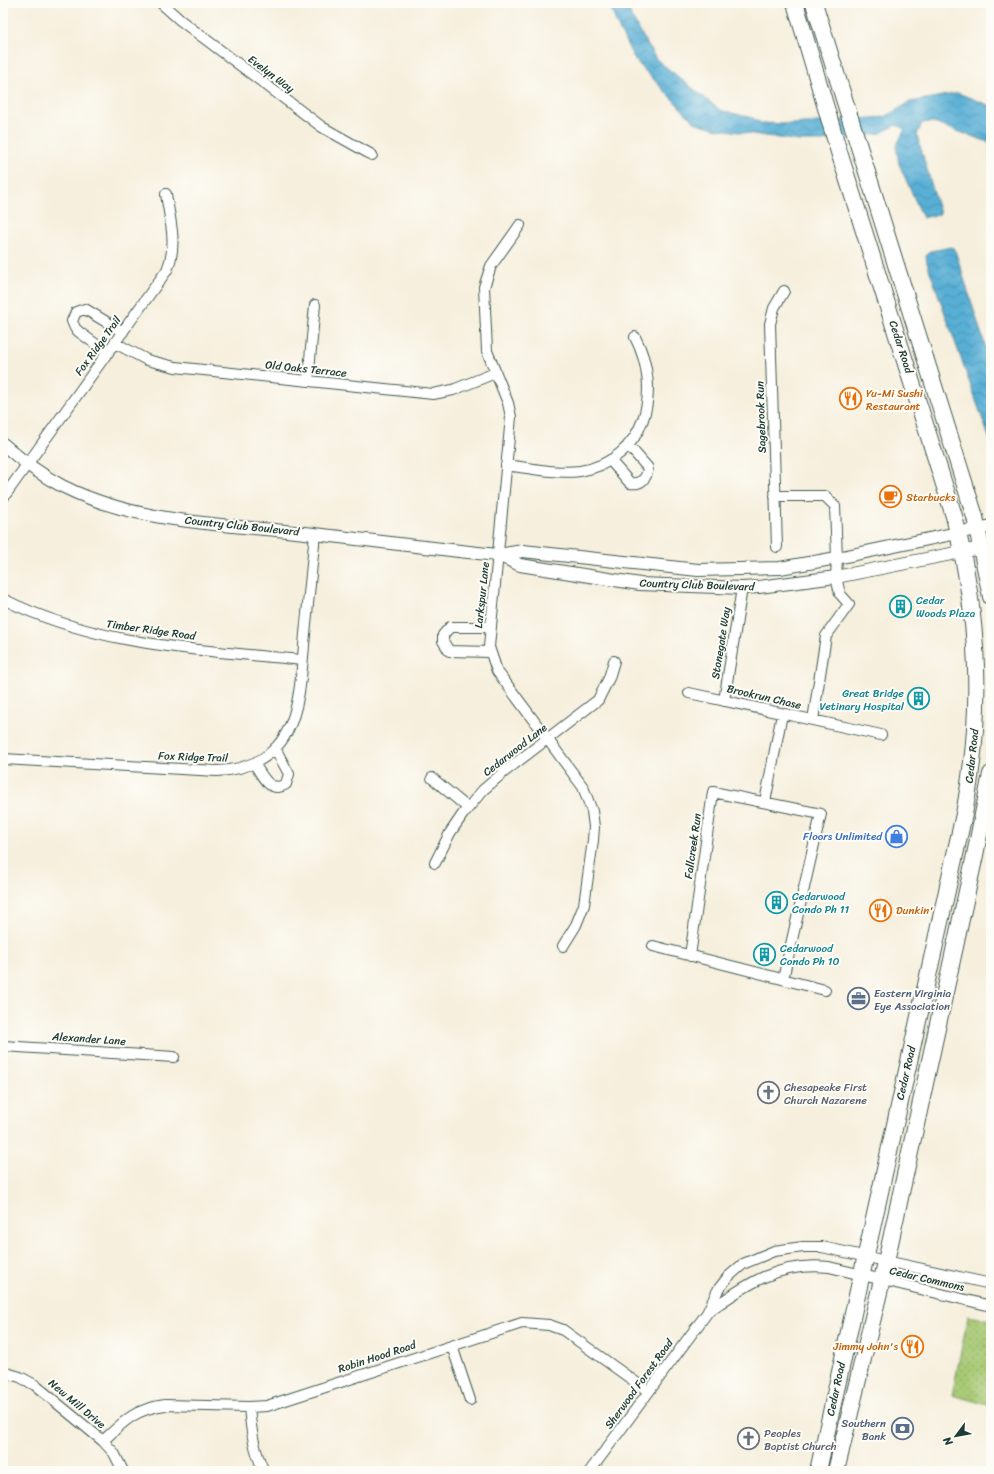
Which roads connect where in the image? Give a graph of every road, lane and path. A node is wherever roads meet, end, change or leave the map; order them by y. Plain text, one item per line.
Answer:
1 (161, 3) edge
2 (795, 3) edge
3 (814, 3) edge
4 (372, 155) dead end
5 (166, 194) dead end
6 (520, 225) dead end
7 (784, 291) dead end
8 (315, 305) dead end
9 (123, 332) junction
10 (635, 337) dead end
11 (115, 343) junction
12 (108, 353) junction
13 (495, 373) junction
14 (308, 381) junction
15 (3, 444) edge
16 (628, 445) junction
17 (610, 460) junction
18 (28, 464) junction
19 (506, 465) junction
20 (776, 496) junction
21 (3, 498) edge
22 (985, 527) edge
23 (958, 533) junction
24 (315, 534) junction
25 (777, 547) dead end
26 (987, 547) edge
27 (962, 552) junction
28 (498, 555) junction
29 (836, 567) junction
30 (742, 588) junction
31 (991, 597) edge
32 (3, 598) edge
33 (490, 627) junction
34 (490, 652) junction
35 (302, 660) junction
36 (614, 661) dead end
37 (689, 693) dead end
38 (724, 701) junction
39 (782, 714) junction
40 (813, 720) junction
41 (881, 735) dead end
42 (548, 740) junction
43 (275, 748) junction
44 (3, 759) edge
45 (254, 763) junction
46 (991, 774) edge
47 (432, 778) dead end
48 (765, 802) junction
49 (468, 808) junction
50 (435, 863) dead end
51 (563, 946) dead end
52 (653, 946) dead end
53 (690, 956) junction
54 (783, 979) junction
55 (825, 990) dead end
56 (3, 1046) edge
57 (174, 1057) dead end
58 (865, 1257) junction
59 (885, 1262) junction
60 (861, 1275) junction
61 (882, 1280) junction
62 (991, 1284) edge
63 (991, 1304) edge
64 (707, 1313) junction
65 (452, 1346) junction
66 (3, 1372) edge
67 (648, 1391) junction
68 (470, 1400) dead end
69 (249, 1407) junction
70 (104, 1441) junction
71 (123, 1471) edge
72 (264, 1471) edge
73 (590, 1471) edge
74 (818, 1471) edge
75 (836, 1471) edge

1 - 4 street, Evelyn Way
2 - 23 main road, Cedar Road
3 - 22 main road, Cedar Road
5 - 9 street, Fox Ridge Trail
6 - 13 street, Larkspur Lane
7 - 20 street, Sagebrook Run
8 - 14 street
9 - 11 street, Fox Ridge Trail
9 - 12 street
10 - 16 street
11 - 12 street, Fox Ridge Trail
11 - 14 street, Old Oaks Terrace
12 - 18 street, Fox Ridge Trail
13 - 14 street, Old Oaks Terrace
13 - 19 street, Larkspur Lane
15 - 18 street, Country Club Boulevard
16 - 17 street
16 - 17 street
17 - 19 street
18 - 21 street, Fox Ridge Trail
18 - 24 street, Country Club Boulevard
19 - 28 street, Larkspur Lane
20 - 25 street, Sagebrook Run
20 - 29 street
22 - 23 street, Country Club Boulevard
22 - 26 main road, Cedar Road
23 - 27 main road, Cedar Road
23 - 29 street, Country Club Boulevard
24 - 28 street, Country Club Boulevard
24 - 35 street, Fox Ridge Trail
26 - 27 street, Country Club Boulevard
26 - 31 main road, Cedar Road
27 - 29 street, Country Club Boulevard
27 - 58 main road, Cedar Road
28 - 29 street, Country Club Boulevard
28 - 30 street, Country Club Boulevard
28 - 33 street, Larkspur Lane
29 - 30 street, Country Club Boulevard
29 - 40 street
30 - 38 street, Stonegate Way
32 - 35 street, Timber Ridge Road
33 - 34 street, Larkspur Lane
33 - 34 street
34 - 42 street, Larkspur Lane
35 - 43 street, Fox Ridge Trail
36 - 42 street, Cedarwood Lane
37 - 38 street, Brookrun Chase
38 - 39 street, Brookrun Chase
39 - 40 street, Brookrun Chase
39 - 48 street
40 - 41 street, Brookrun Chase
42 - 49 street, Cedarwood Lane
42 - 51 street, Larkspur Lane
43 - 45 street, Fox Ridge Trail
43 - 45 street
44 - 45 street, Fox Ridge Trail
46 - 59 main road, Cedar Road
47 - 49 street
48 - 53 street, Fallcreek Run
48 - 54 street, Fallcreek Run
49 - 50 street, Cedarwood Lane
52 - 53 street
53 - 54 street
54 - 55 street
56 - 57 street, Alexander Lane
58 - 59 street, Sherwood Forest Road
58 - 60 main road, Cedar Road
58 - 64 street, Sherwood Forest Road
59 - 61 main road, Cedar Road
59 - 62 street, Cedar Commons
60 - 61 street, Sherwood Forest Road
60 - 64 street, Sherwood Forest Road
60 - 74 main road, Cedar Road
61 - 63 street, Cedar Commons
61 - 75 main road, Cedar Road
64 - 67 street, Sherwood Forest Road
65 - 67 street, Robin Hood Road
65 - 68 street
65 - 69 street, Robin Hood Road
66 - 70 street, New Mill Drive
67 - 73 street, Sherwood Forest Road
69 - 70 street, Robin Hood Road
69 - 72 street
70 - 71 street, New Mill Drive

